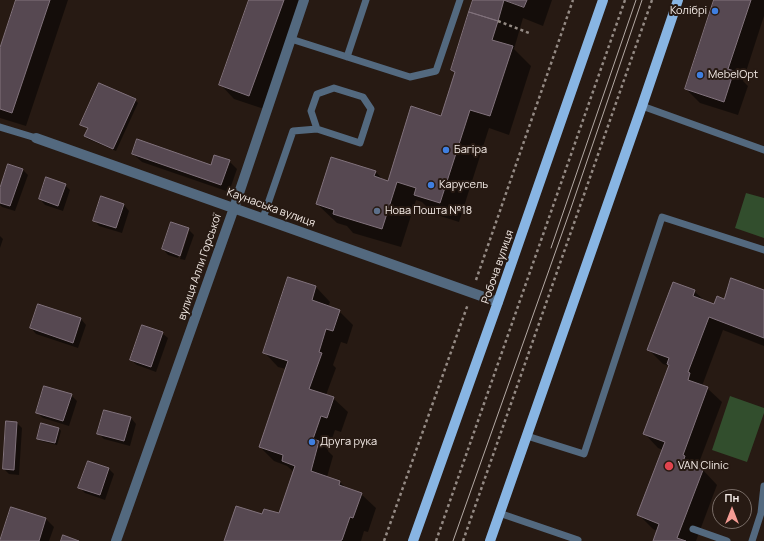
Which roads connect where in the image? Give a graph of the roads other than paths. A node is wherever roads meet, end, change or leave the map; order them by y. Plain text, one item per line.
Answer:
1 (304, 0) edge
2 (366, 0) edge
3 (460, 0) edge
4 (603, 0) edge
5 (678, 0) edge
6 (291, 39) junction
7 (347, 57) junction
8 (642, 106) junction
9 (0, 127) edge
10 (317, 129) junction
11 (36, 138) joint
12 (764, 150) edge
13 (234, 208) junction
14 (263, 218) junction
15 (764, 250) edge
16 (498, 302) junction
17 (527, 436) junction
18 (764, 486) edge
19 (500, 513) junction
20 (693, 529) dead end
21 (578, 540) dead end
22 (116, 541) edge
23 (413, 541) edge
24 (490, 541) edge
25 (727, 541) edge
26 (752, 541) edge

1 - 6 street, вулиця Алли Горської
2 - 7 lane
3 - 7 lane
4 - 16 main road, Робоча вулиця
5 - 8 main road
6 - 7 lane
6 - 13 street, вулиця Алли Горської
8 - 12 lane
8 - 17 main road
9 - 11 lane
10 - 10 lane
10 - 14 lane
11 - 13 street, Каунаська вулиця
13 - 14 street, Каунаська вулиця
13 - 22 street, вулиця Алли Горської
14 - 16 street, Каунаська вулиця
15 - 17 lane
16 - 23 main road, Робоча вулиця
17 - 19 main road
18 - 26 lane
19 - 21 lane
19 - 24 main road
20 - 25 lane

